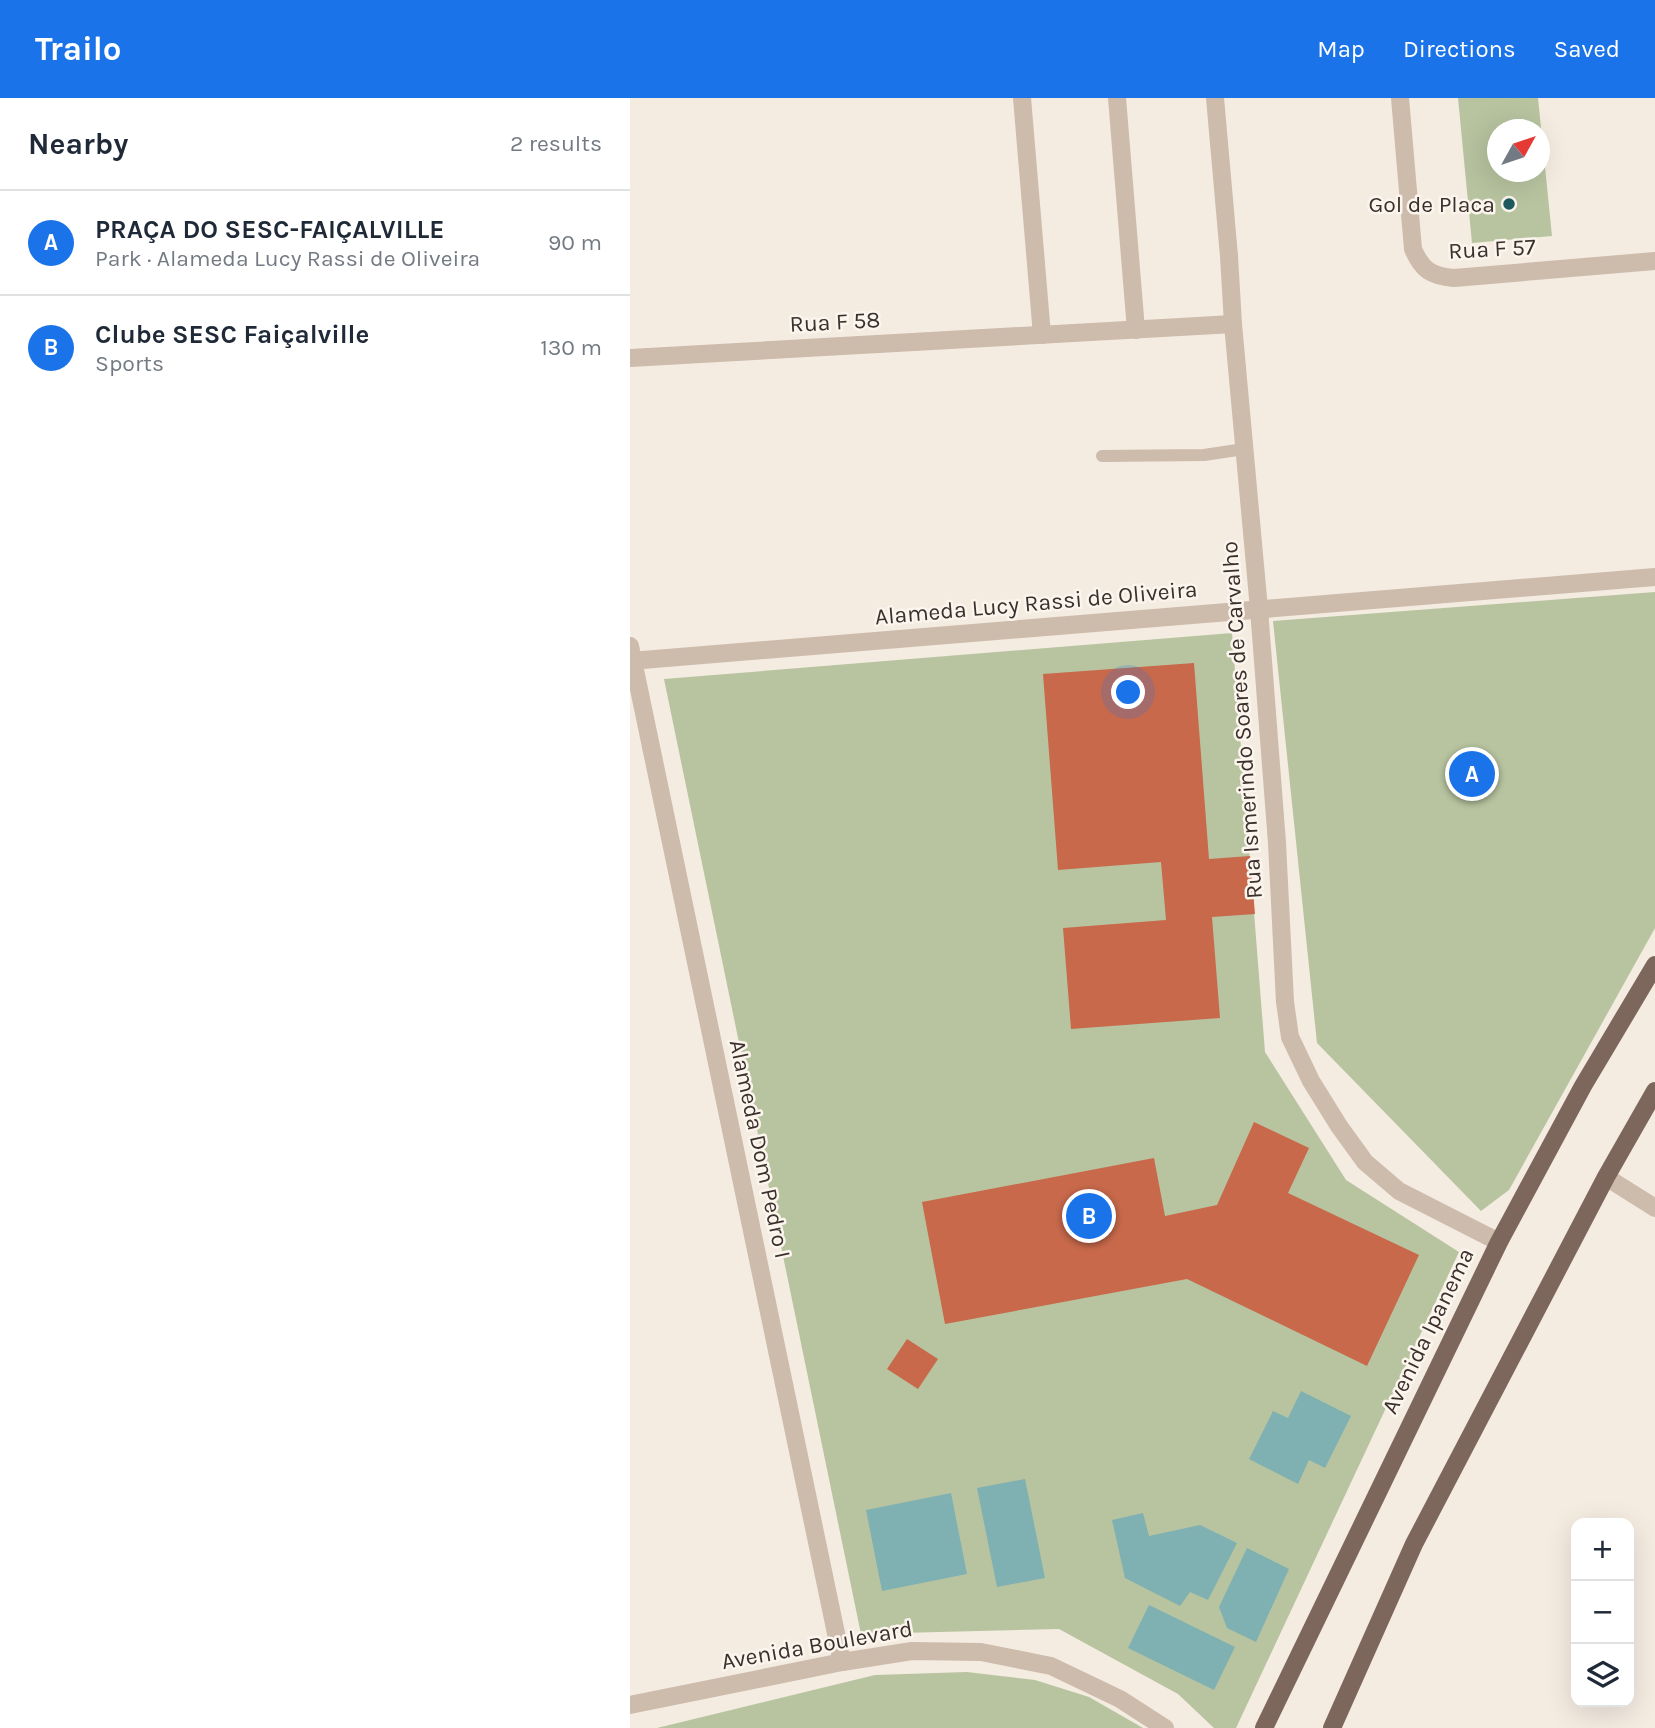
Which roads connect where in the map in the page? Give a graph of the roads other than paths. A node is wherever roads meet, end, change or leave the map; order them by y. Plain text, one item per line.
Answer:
1 (1022, 98) edge
2 (1117, 98) edge
3 (1215, 98) edge
4 (1400, 98) edge
5 (1655, 261) edge
6 (1233, 324) junction
7 (1136, 330) junction
8 (1042, 335) junction
9 (630, 358) edge
10 (1244, 449) junction
11 (1102, 456) dead end
12 (1655, 577) edge
13 (1259, 609) junction
14 (631, 656) edge
15 (1655, 965) edge
16 (1655, 1091) edge
17 (1606, 1177) junction
18 (1655, 1208) edge
19 (1499, 1242) junction
20 (842, 1662) junction
21 (630, 1705) edge
22 (1165, 1728) edge
23 (1265, 1728) edge
24 (1332, 1728) edge

1 - 8 street
2 - 7 street
3 - 6 street, Rua Ismerindo Soares de Carvalho
4 - 5 street, Rua F 57
6 - 7 street, Rua F 58
6 - 10 street, Rua Ismerindo Soares de Carvalho
7 - 8 street, Rua F 58
8 - 9 street, Rua F 58
10 - 11 lane
10 - 13 street, Rua Ismerindo Soares de Carvalho
12 - 13 street, Alameda Lucy Rassi de Oliveira
13 - 14 street, Alameda Lucy Rassi de Oliveira
13 - 19 street, Rua Ismerindo Soares de Carvalho
14 - 20 street, Alameda Dom Pedro I
15 - 19 main road, Avenida Ipanema
16 - 17 main road
17 - 18 street
17 - 24 main road
19 - 23 main road, Avenida Ipanema
20 - 21 street, Avenida Boulevard
20 - 22 street, Avenida Boulevard

